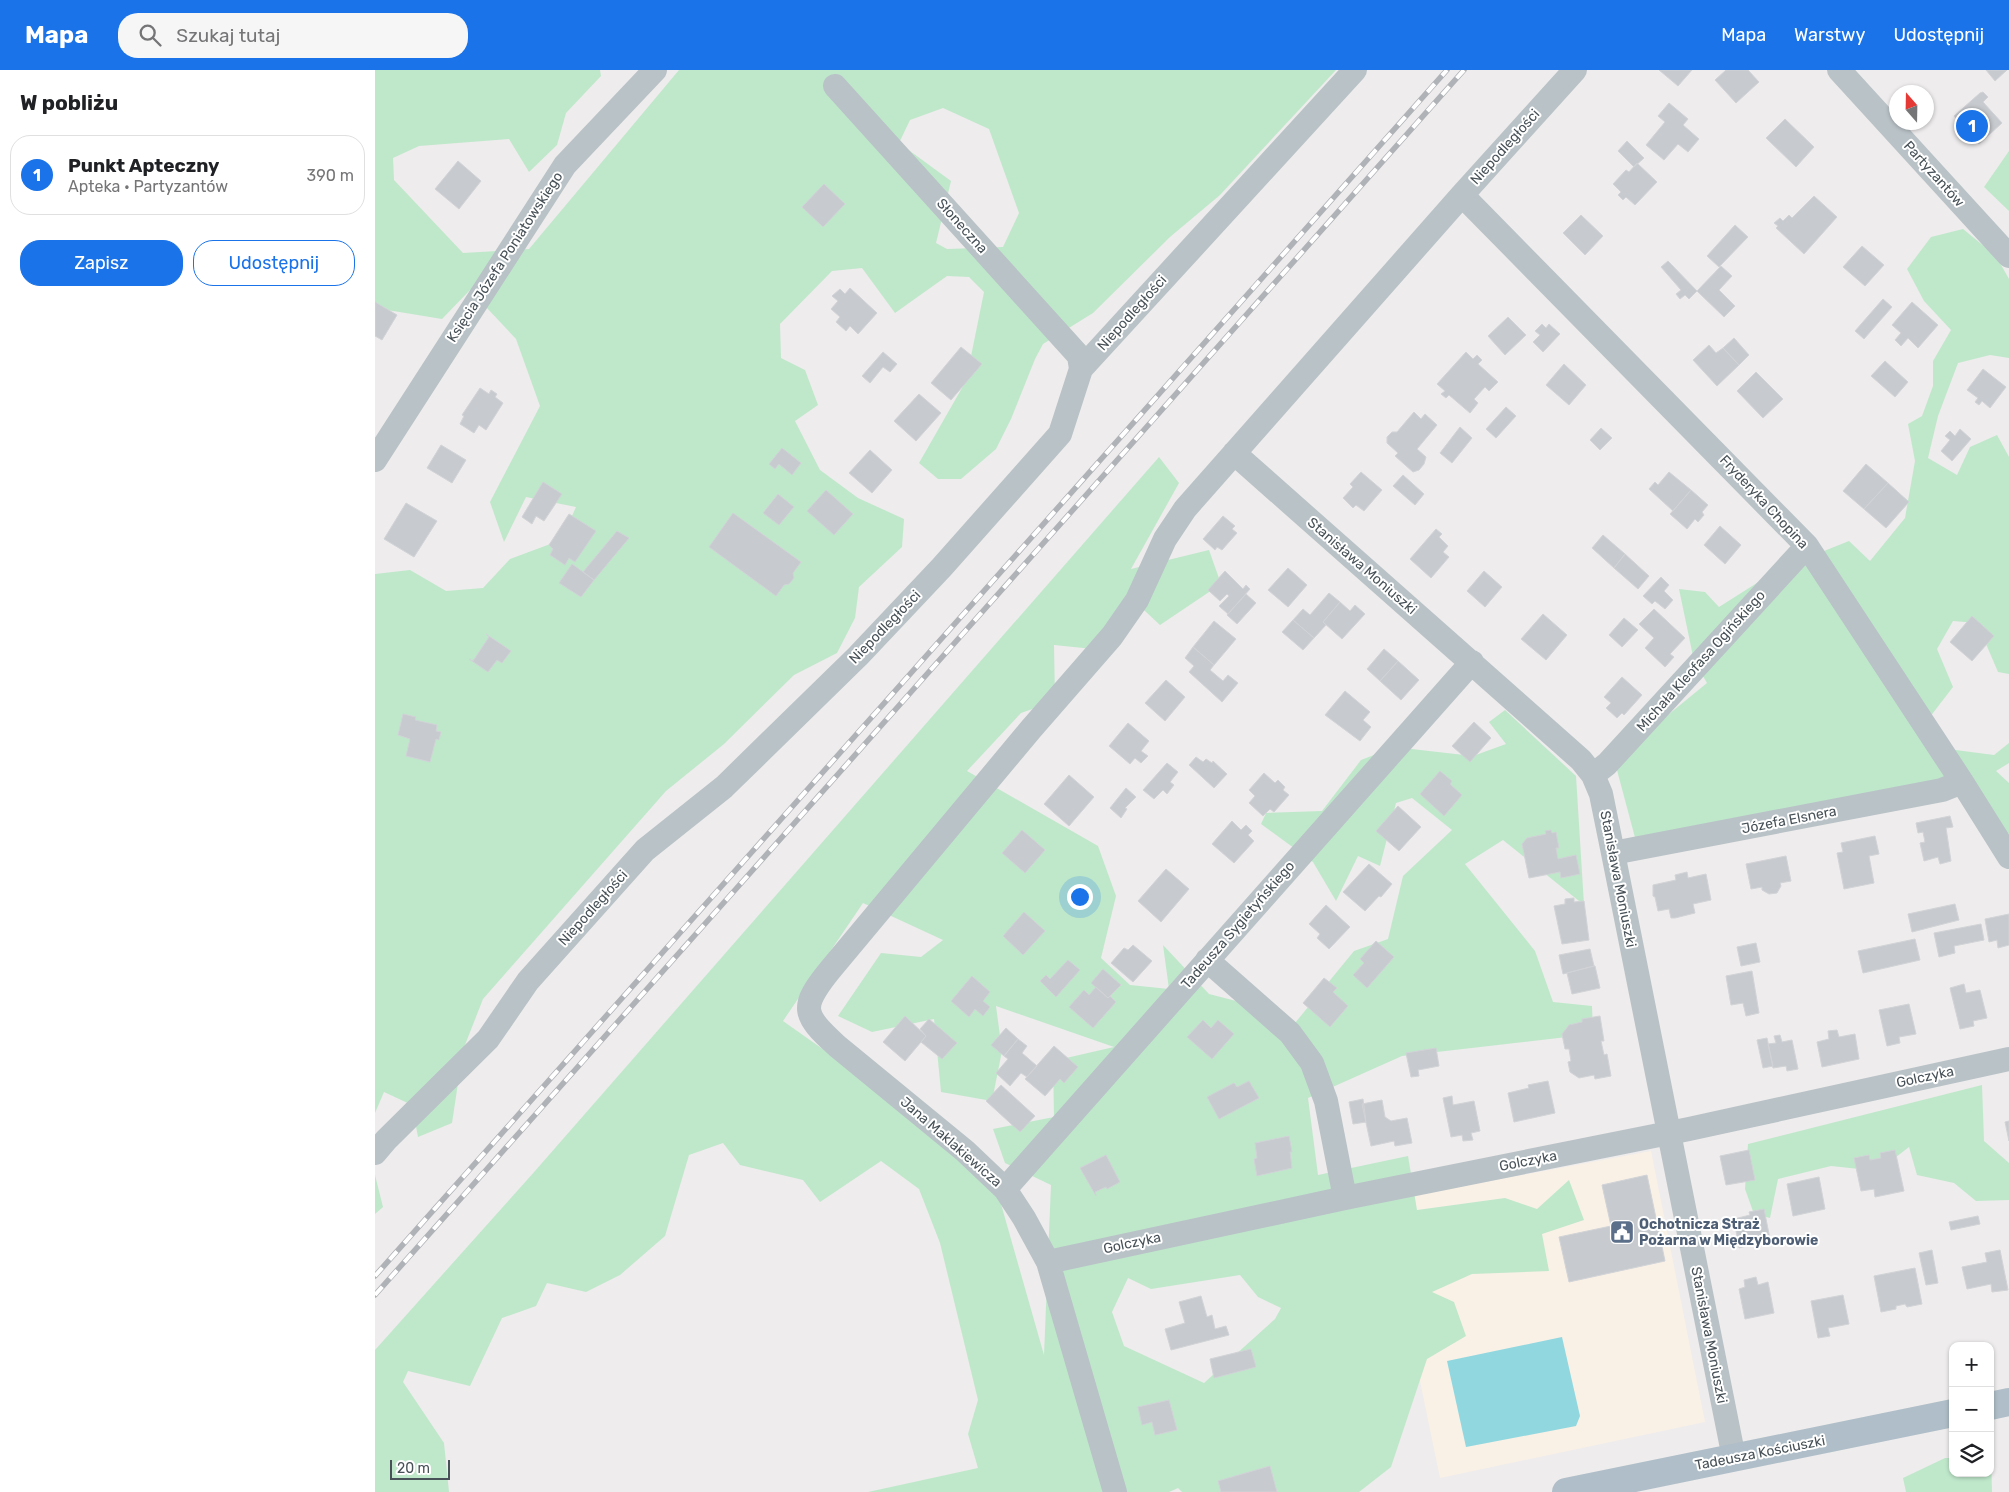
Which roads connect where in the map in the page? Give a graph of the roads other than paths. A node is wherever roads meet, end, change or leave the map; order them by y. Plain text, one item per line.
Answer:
1 (655, 70) edge
2 (1355, 70) edge
3 (1575, 70) edge
4 (1852, 74) edge
5 (835, 86) dead end
6 (1462, 195) junction
7 (2009, 256) edge
8 (1081, 369) junction
9 (1234, 453) junction
10 (375, 460) edge
11 (1807, 546) junction
12 (1472, 662) junction
13 (1593, 775) junction
14 (1963, 782) junction
15 (1613, 853) junction
16 (2009, 857) edge
17 (1207, 960) junction
18 (814, 990) joint
19 (2009, 1059) edge
20 (1669, 1133) junction
21 (375, 1153) edge
22 (1005, 1189) junction
23 (1345, 1198) junction
24 (1048, 1262) junction
25 (2009, 1402) edge
26 (1994, 1405) edge
27 (1949, 1414) edge
28 (1734, 1458) junction
29 (1115, 1492) edge
30 (1566, 1492) edge

1 - 10 street, Księcia Józefa Poniatowskiego
2 - 8 street, Niepodległości
3 - 6 street, Niepodległości
4 - 7 street, Partyzantów
5 - 8 street, Słoneczna
6 - 9 street, Niepodległości
6 - 11 street, Fryderyka Chopina
8 - 21 street, Niepodległości
9 - 12 street, Stanisława Moniuszki
9 - 18 street, Niepodległości
11 - 13 street, Michała Kleofasa Ogińskiego
11 - 14 street, Fryderyka Chopina
12 - 13 street, Stanisława Moniuszki
12 - 17 street, Tadeusza Sygietyńskiego
13 - 15 street, Stanisława Moniuszki
14 - 15 street, Józefa Elsnera
14 - 16 street, Fryderyka Chopina
15 - 20 street, Stanisława Moniuszki
17 - 22 street, Tadeusza Sygietyńskiego
17 - 23 street
18 - 22 street, Jana Maklakiewicza
19 - 20 street, Golczyka
20 - 23 street, Golczyka
20 - 28 street, Stanisława Moniuszki
22 - 24 street, Jana Maklakiewicza
23 - 24 street, Golczyka
24 - 29 street, Jana Maklakiewicza
25 - 26 main road
27 - 28 main road, Tadeusza Kościuszki
28 - 30 main road, Tadeusza Kościuszki

